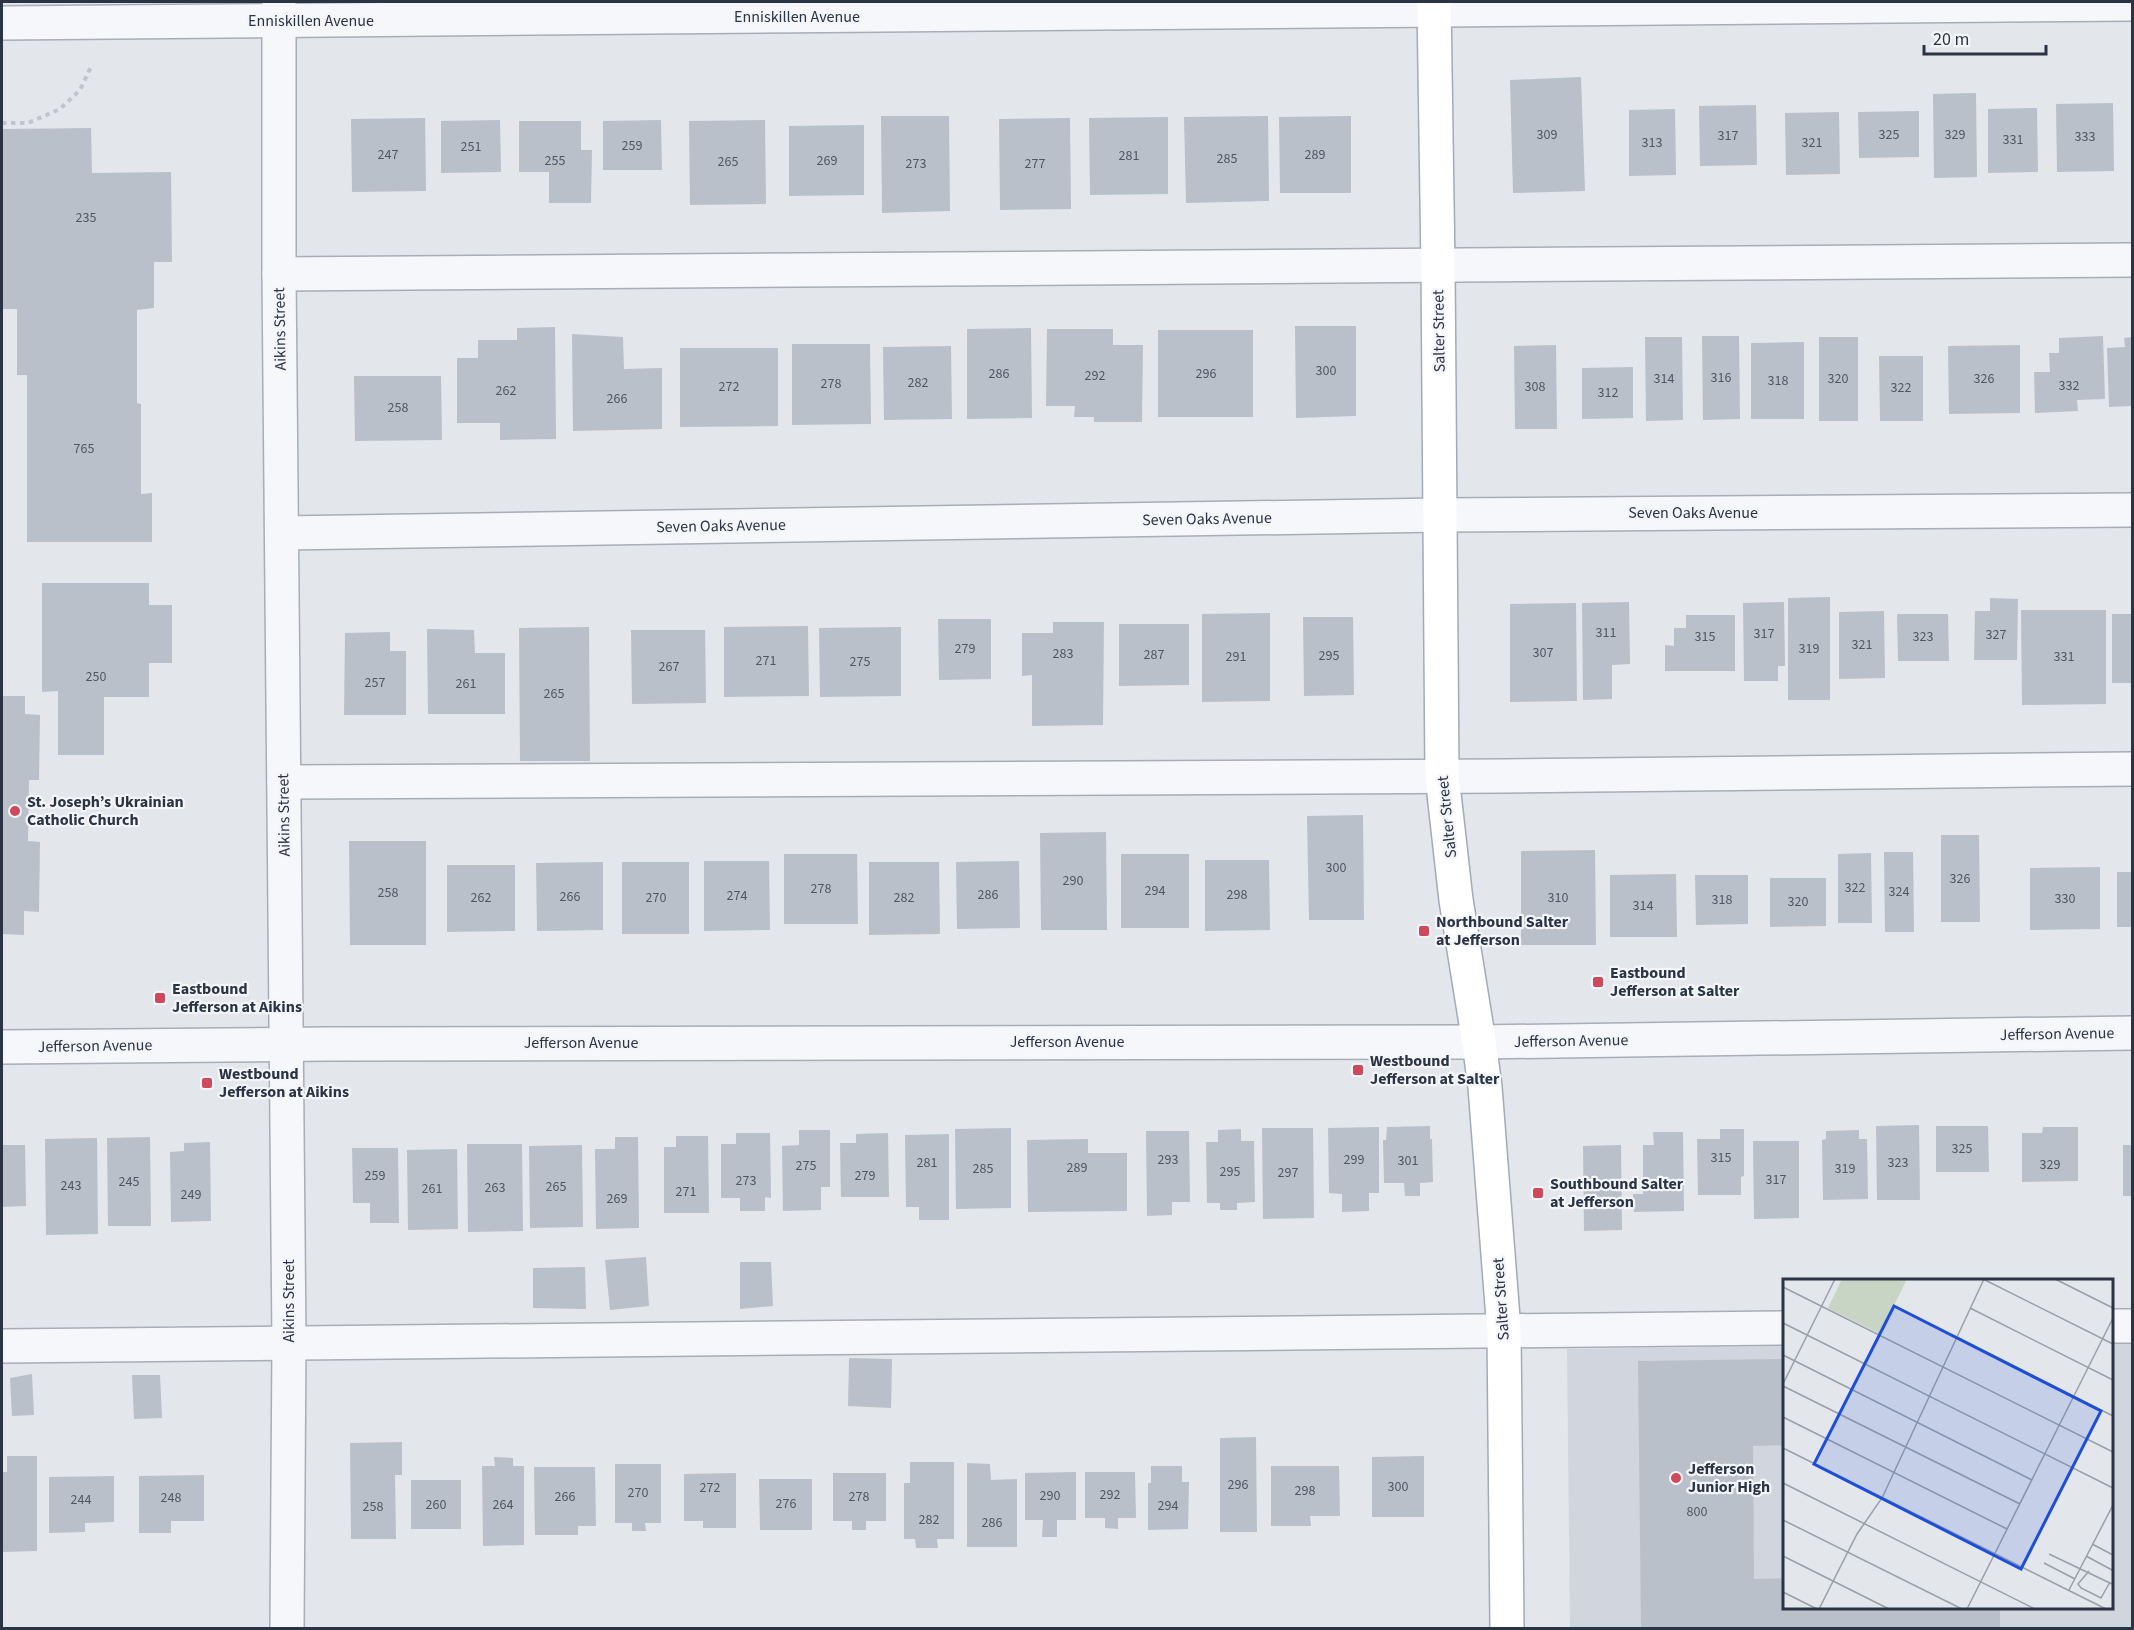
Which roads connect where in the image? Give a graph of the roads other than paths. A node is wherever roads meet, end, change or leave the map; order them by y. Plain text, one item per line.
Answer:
1 (2133, 4) edge
2 (1433, 5) edge
3 (279, 11) edge
4 (2, 23) edge
5 (2133, 261) edge
6 (1438, 266) junction
7 (279, 274) junction
8 (2133, 510) edge
9 (1440, 515) junction
10 (282, 533) junction
11 (2133, 769) edge
12 (1442, 776) junction
13 (284, 782) junction
14 (2133, 1033) edge
15 (1479, 1042) junction
16 (286, 1044) junction
17 (2, 1047) edge
18 (2113, 1326) edge
19 (2133, 1326) edge
20 (1783, 1328) edge
21 (1504, 1331) junction
22 (290, 1342) junction
23 (2, 1346) edge
24 (287, 1629) edge
25 (1507, 1629) edge

1 - 2 street, Enniskillen Avenue
2 - 3 street, Enniskillen Avenue
2 - 6 main road, Salter Street
3 - 4 street, Enniskillen Avenue
3 - 7 street, Aikins Street
5 - 6 street
6 - 7 street
6 - 9 main road, Salter Street
7 - 10 street, Aikins Street
8 - 9 street, Seven Oaks Avenue
9 - 10 street, Seven Oaks Avenue
9 - 12 main road, Salter Street
10 - 13 street, Aikins Street
11 - 12 street
12 - 13 street
12 - 15 main road, Salter Street
13 - 16 street, Aikins Street
14 - 15 street, Jefferson Avenue
15 - 16 street, Jefferson Avenue
15 - 21 main road, Salter Street
16 - 17 street, Jefferson Avenue
16 - 22 street, Aikins Street
18 - 19 street
20 - 21 street
21 - 22 street
21 - 25 main road, Salter Street
22 - 23 street
22 - 24 street, Aikins Street

